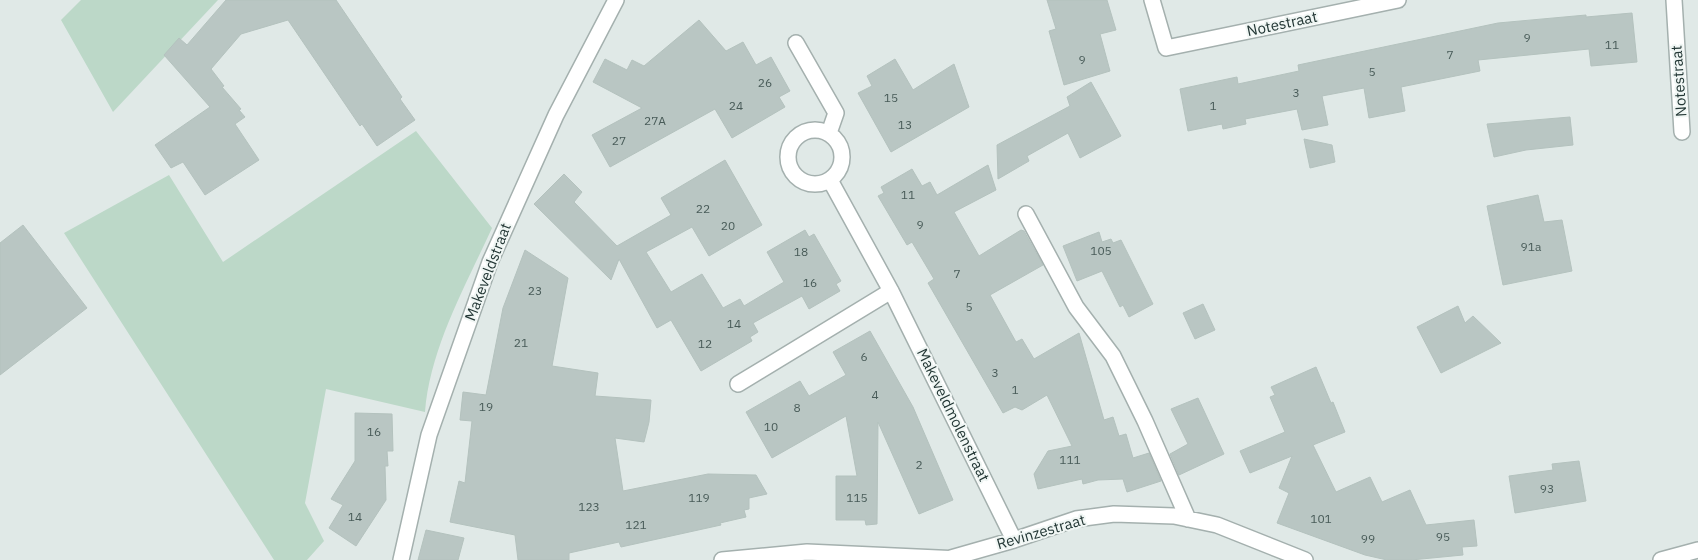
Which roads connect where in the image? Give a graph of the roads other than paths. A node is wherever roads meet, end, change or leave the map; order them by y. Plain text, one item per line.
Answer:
1 (616, 0) edge
2 (1152, 0) edge
3 (1398, 0) edge
4 (1674, 0) edge
5 (796, 43) dead end
6 (1682, 132) dead end
7 (828, 133) junction
8 (830, 180) junction
9 (1026, 214) dead end
10 (891, 291) junction
11 (738, 384) dead end
12 (1188, 519) junction
13 (1014, 540) junction
14 (1698, 550) edge
15 (951, 558) junction
16 (401, 560) edge
17 (722, 560) edge
18 (981, 560) edge
19 (1305, 560) edge
20 (1661, 560) edge

1 - 16 street, Makeveldstraat
2 - 3 street, Notestraat
4 - 6 street, Notestraat
5 - 7 street
7 - 8 street
7 - 8 street
8 - 10 street, Makeveldmolenstraat
9 - 12 street
10 - 11 street
10 - 13 street, Makeveldmolenstraat
12 - 13 street, Revinzestraat
12 - 19 street, Revinzestraat
13 - 15 street, Revinzestraat
14 - 20 street
15 - 17 street, Revinzestraat
15 - 18 street, Revinzestraat

